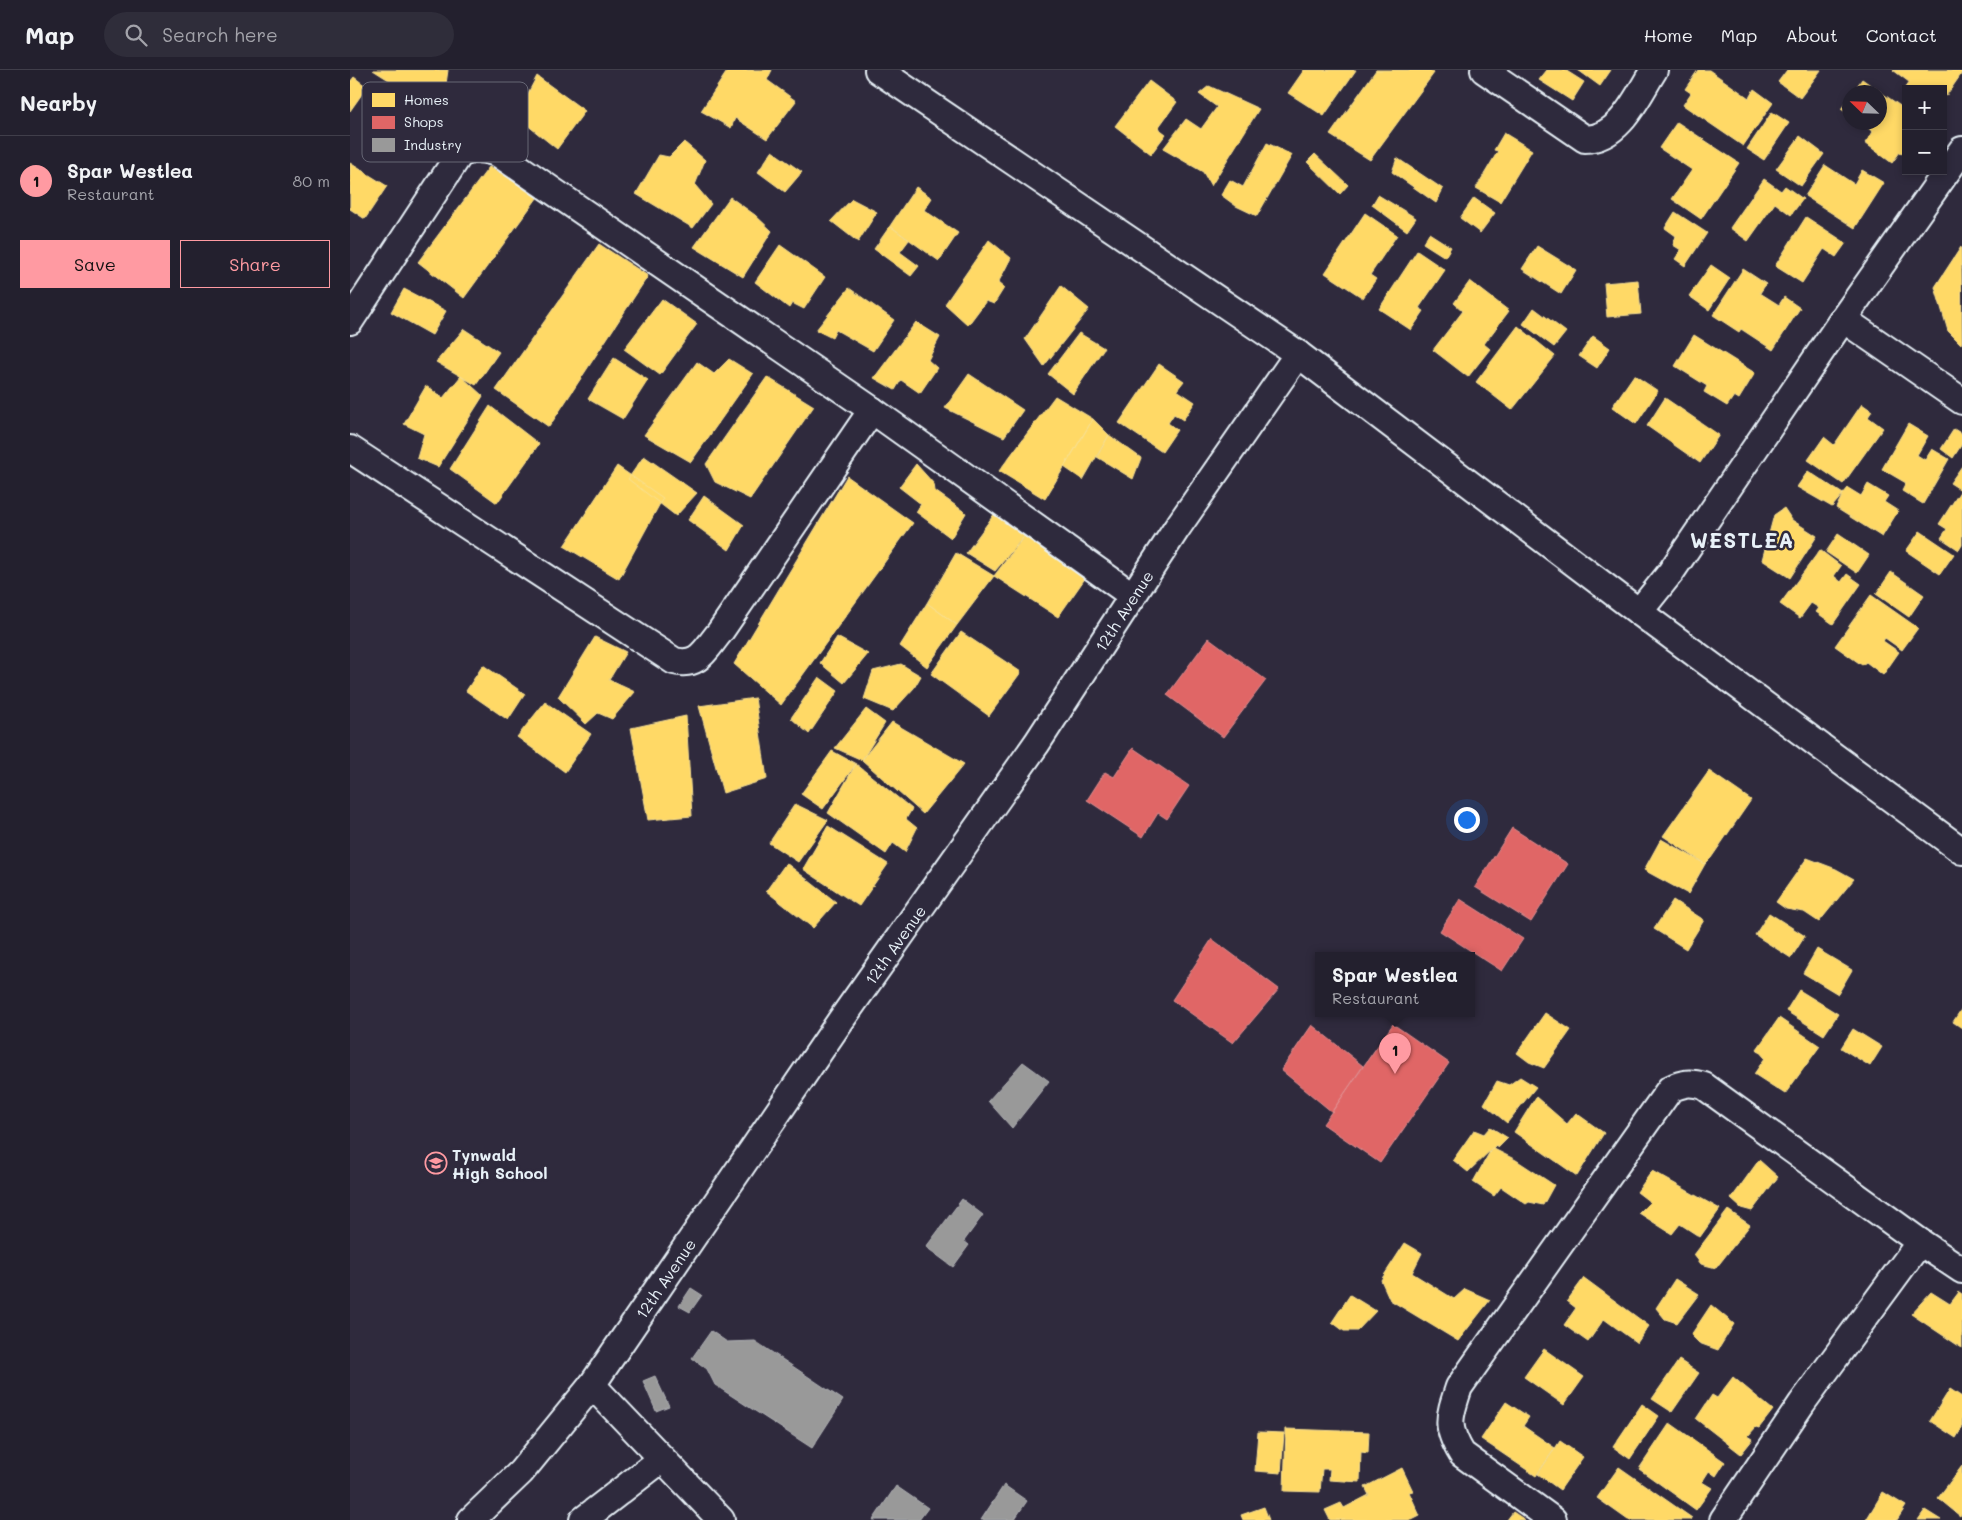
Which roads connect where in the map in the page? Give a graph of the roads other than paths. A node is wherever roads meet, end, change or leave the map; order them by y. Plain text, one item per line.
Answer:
1 (878, 70) edge
2 (1484, 70) edge
3 (1654, 70) edge
4 (1962, 150) edge
5 (455, 162) edge
6 (511, 162) edge
7 (1843, 319) junction
8 (350, 321) edge
9 (1298, 354) junction
10 (1962, 401) edge
11 (872, 410) junction
12 (350, 449) edge
13 (1133, 596) junction
14 (1639, 612) junction
15 (1962, 851) edge
16 (1920, 1242) junction
17 (1962, 1270) edge
18 (592, 1385) junction
19 (662, 1459) junction
20 (471, 1520) edge
21 (583, 1520) edge
22 (721, 1520) edge
23 (1553, 1520) edge
24 (1722, 1520) edge

1 - 9 street
2 - 3 street
4 - 7 street
5 - 8 street
6 - 11 street
7 - 10 street
7 - 14 street
9 - 13 street, 12th Avenue
9 - 14 street
11 - 12 street
11 - 13 street
13 - 18 street, 12th Avenue
14 - 15 street
16 - 17 street
16 - 23 street
16 - 24 street
18 - 19 street
18 - 20 street, 12th Avenue
19 - 21 street
19 - 22 street

